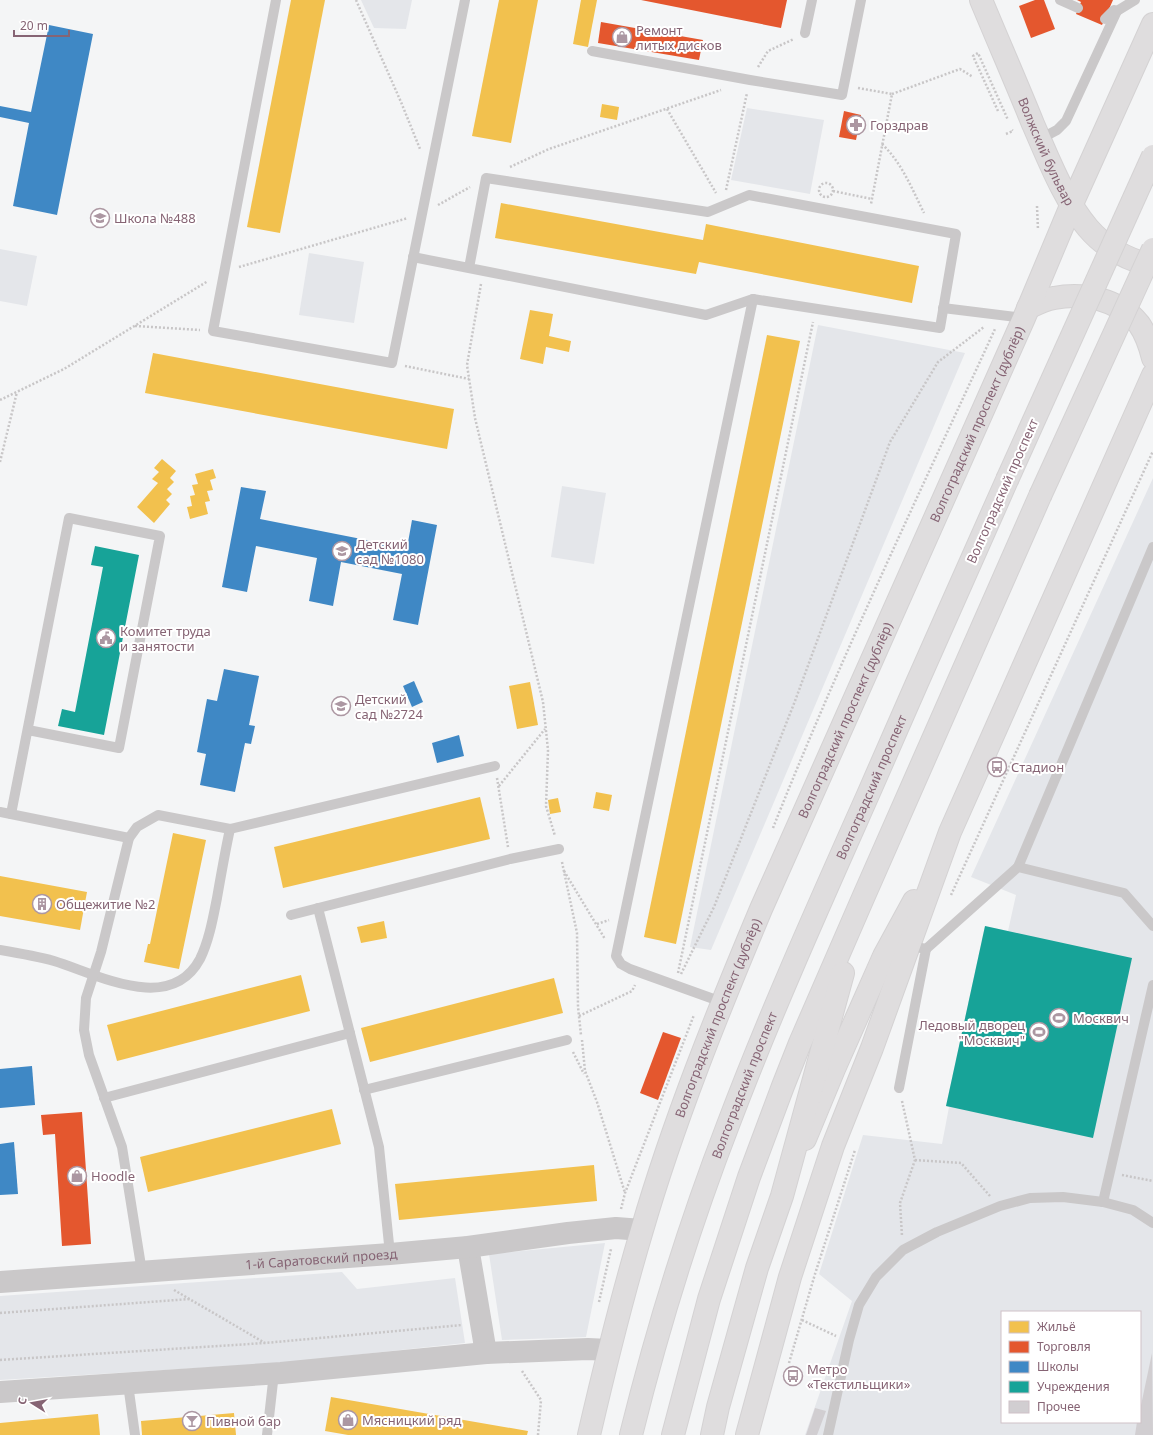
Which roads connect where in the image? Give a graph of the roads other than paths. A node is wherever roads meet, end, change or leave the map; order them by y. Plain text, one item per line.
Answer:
1 (276, 0) edge
2 (465, 0) edge
3 (812, 0) edge
4 (861, 0) edge
5 (981, 0) edge
6 (1060, 0) edge
7 (1135, 0) edge
8 (1115, 7) edge
9 (1078, 8) dead end
10 (1104, 19) dead end
11 (1153, 24) edge
12 (805, 33) road end
13 (592, 51) dead end
14 (1040, 139) junction
15 (1153, 156) edge
16 (1071, 206) junction
17 (1153, 249) edge
18 (413, 257) junction
19 (1153, 266) edge
20 (469, 268) junction
21 (753, 299) junction
22 (943, 308) junction
23 (1026, 313) junction
24 (1153, 358) edge
25 (1153, 375) edge
26 (1153, 547) edge
27 (28, 730) junction
28 (495, 766) road end
29 (0, 812) edge
30 (11, 814) junction
31 (230, 829) junction
32 (950, 832) junction
33 (129, 838) junction
34 (559, 849) road end
35 (1018, 867) junction
36 (863, 898) junction
37 (318, 908) junction
38 (291, 915) dead end
39 (1153, 926) edge
40 (918, 947) junction
41 (0, 950) edge
42 (94, 975) junction
43 (1153, 985) edge
44 (722, 1002) junction
45 (350, 1033) junction
46 (567, 1040) road end
47 (899, 1088) road end
48 (364, 1090) junction
49 (104, 1098) junction
50 (782, 1196) junction
51 (1103, 1202) junction
52 (1153, 1223) edge
53 (642, 1230) junction
54 (468, 1247) junction
55 (390, 1254) junction
56 (142, 1272) junction
57 (0, 1282) edge
58 (609, 1350) junction
59 (486, 1353) junction
60 (274, 1373) junction
61 (128, 1384) junction
62 (0, 1392) edge
63 (135, 1435) edge
64 (267, 1435) edge
65 (589, 1435) edge
66 (631, 1435) edge
67 (673, 1435) edge
68 (712, 1435) edge
69 (747, 1435) edge
70 (828, 1435) edge

1 - 18 lane
2 - 18 lane
3 - 12 lane
4 - 13 lane
5 - 14 main road, Волжский бульвар
6 - 9 lane
7 - 8 lane
8 - 10 lane
8 - 14 lane
11 - 16 main road, Волгоградский проспект (дублёр)
14 - 16 main road, Волжский бульвар
15 - 66 main road, Волгоградский проспект, bridge
16 - 19 main road, Волжский бульвар
16 - 23 main road, Волгоградский проспект (дублёр)
17 - 36 main road, bridge
18 - 20 lane
20 - 21 lane
20 - 22 lane
21 - 22 lane
21 - 44 lane
22 - 23 lane
23 - 24 main road
23 - 44 main road, Волгоградский проспект (дублёр)
25 - 32 main road
26 - 35 lane
27 - 27 lane
27 - 30 lane
28 - 31 lane
29 - 30 lane
30 - 33 lane
31 - 33 lane
31 - 42 lane
32 - 40 main road
32 - 50 main road
33 - 42 lane
34 - 37 lane
35 - 39 lane
35 - 40 lane
36 - 50 main road
36 - 67 main road
37 - 38 lane
37 - 45 lane
40 - 47 lane
40 - 69 main road
41 - 42 lane
42 - 49 lane
43 - 51 lane
44 - 53 main road, Волгоградский проспект (дублёр)
45 - 48 lane
45 - 49 lane
46 - 48 lane
48 - 55 lane
49 - 56 lane
50 - 68 main road
51 - 52 lane
51 - 70 lane
53 - 54 street, 1-й Саратовский проезд
53 - 58 main road, Волгоградский проспект (дублёр)
54 - 55 street, 1-й Саратовский проезд
54 - 59 street
55 - 56 street, 1-й Саратовский проезд
56 - 57 street, 1-й Саратовский проезд
58 - 59 street
58 - 65 main road, Волгоградский проспект (дублёр)
59 - 60 street
60 - 61 street
60 - 64 lane
61 - 62 street
61 - 63 lane

